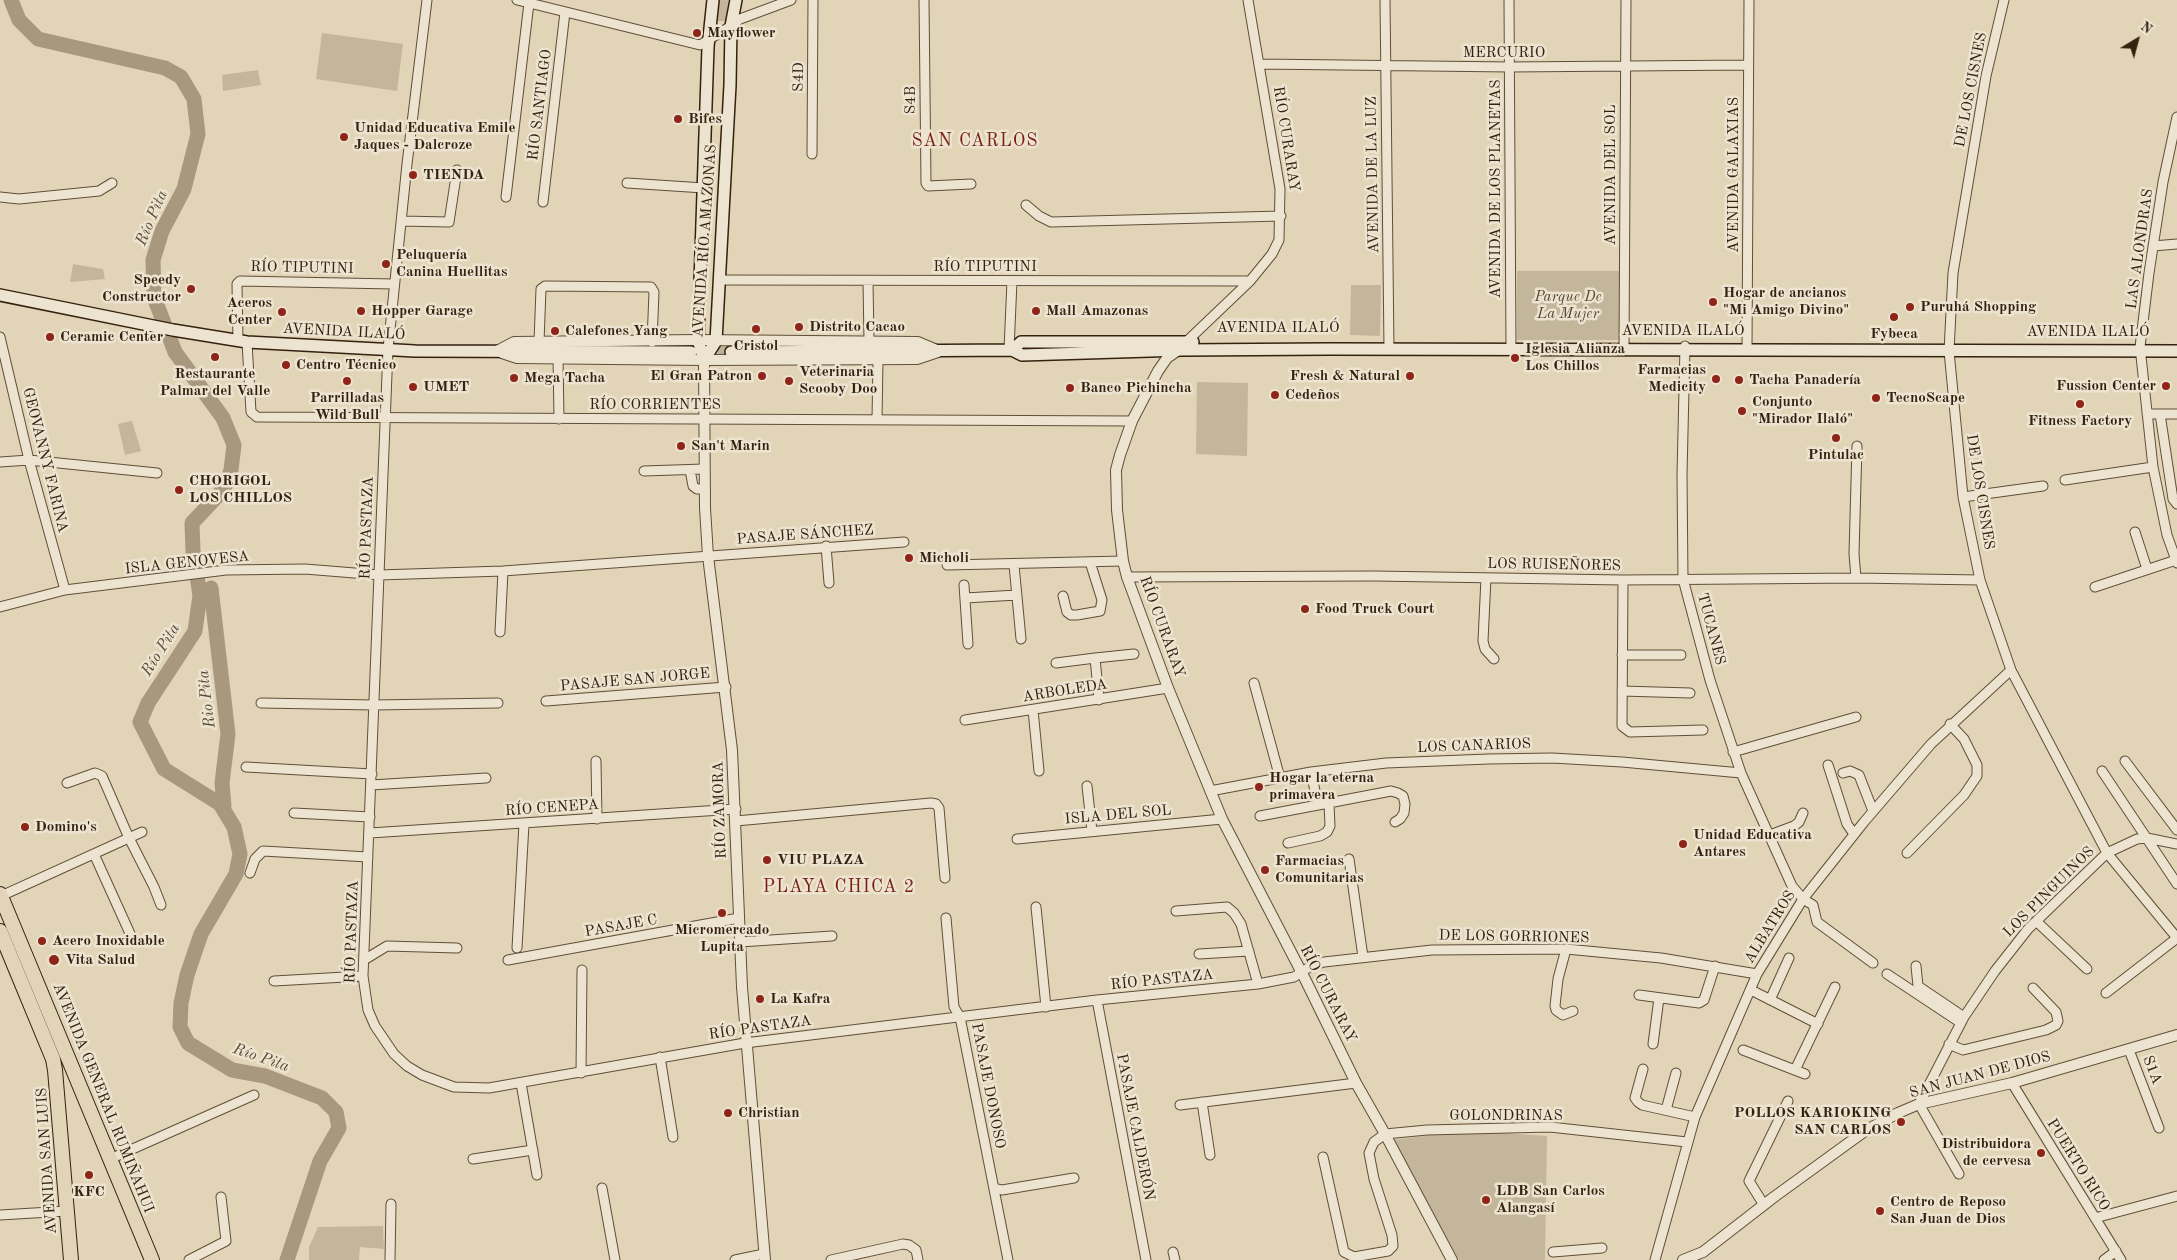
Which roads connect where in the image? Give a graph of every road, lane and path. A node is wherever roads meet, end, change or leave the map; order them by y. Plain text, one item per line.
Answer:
1 (427, 0) edge
2 (517, 0) edge
3 (713, 0) edge
4 (736, 0) edge
5 (791, 0) edge
6 (814, 0) edge
7 (924, 0) edge
8 (1248, 0) edge
9 (1386, 0) edge
10 (1509, 0) edge
11 (1626, 0) edge
12 (1748, 0) edge
13 (2004, 0) edge
14 (529, 3) junction
15 (565, 12) junction
16 (731, 26) junction
17 (709, 40) junction
18 (1259, 64) junction
19 (1626, 65) junction
20 (1748, 65) junction
21 (1385, 67) junction
22 (1510, 68) junction
23 (2177, 117) edge
24 (812, 154) dead end
25 (2173, 156) edge
26 (457, 170) dead end
27 (112, 183) dead end
28 (627, 183) dead end
29 (971, 184) dead end
30 (704, 188) junction
31 (0, 197) edge
32 (506, 197) dead end
33 (543, 202) dead end
34 (1026, 205) dead end
35 (1281, 216) junction
36 (401, 221) junction
37 (2177, 244) edge
38 (2153, 246) junction
39 (720, 280) junction
40 (868, 281) junction
41 (1012, 281) junction
42 (1250, 281) junction
43 (394, 284) junction
44 (0, 295) edge
45 (0, 336) edge
46 (698, 340) junction
47 (243, 341) junction
48 (716, 341) junction
49 (869, 341) junction
50 (539, 342) junction
51 (652, 342) junction
52 (1187, 342) junction
53 (1389, 346) junction
54 (1511, 346) junction
55 (2177, 347) edge
56 (1624, 348) junction
57 (1684, 348) junction
58 (1747, 348) junction
59 (388, 349) junction
60 (1949, 349) junction
61 (2140, 349) junction
62 (1010, 350) junction
63 (497, 351) junction
64 (941, 351) junction
65 (1176, 351) junction
66 (2177, 351) edge
67 (691, 352) tunnel mouth
68 (732, 352) tunnel mouth
69 (558, 358) junction
70 (704, 360) junction
71 (878, 360) junction
72 (2146, 414) junction
73 (2160, 414) junction
74 (2177, 414) edge
75 (384, 418) junction
76 (704, 418) junction
77 (559, 419) junction
78 (877, 420) junction
79 (1132, 421) junction
80 (1857, 446) dead end
81 (29, 460) junction
82 (0, 462) edge
83 (2152, 467) junction
84 (704, 469) junction
85 (690, 470) junction
86 (644, 471) dead end
87 (157, 473) dead end
88 (2065, 480) dead end
89 (2042, 486) dead end
90 (705, 489) junction
91 (1963, 497) junction
92 (2177, 504) edge
93 (2135, 532) dead end
94 (904, 542) dead end
95 (826, 546) junction
96 (708, 556) junction
97 (1123, 561) junction
98 (2176, 561) edge
99 (1090, 562) junction
100 (1014, 565) junction
101 (947, 566) dead end
102 (2147, 569) junction
103 (503, 571) junction
104 (379, 574) junction
105 (1127, 577) junction
106 (1486, 578) junction
107 (1856, 578) junction
108 (1683, 579) junction
109 (1623, 580) junction
110 (1980, 580) junction
111 (829, 583) dead end
112 (964, 585) dead end
113 (2094, 587) dead end
114 (65, 590) junction
115 (1017, 594) junction
116 (1063, 596) dead end
117 (965, 598) junction
118 (0, 607) edge
119 (500, 632) dead end
120 (1021, 638) dead end
121 (968, 644) dead end
122 (1134, 654) dead end
123 (1622, 655) junction
124 (1681, 656) dead end
125 (1095, 658) junction
126 (1494, 659) dead end
127 (1056, 663) dead end
128 (2011, 670) junction
129 (1254, 683) dead end
130 (726, 687) junction
131 (1168, 688) junction
132 (1622, 691) junction
133 (1690, 693) dead end
134 (1099, 700) junction
135 (546, 701) dead end
136 (261, 702) dead end
137 (498, 704) dead end
138 (374, 705) junction
139 (1033, 710) junction
140 (1856, 717) dead end
141 (965, 720) dead end
142 (1950, 724) junction
143 (1703, 730) dead end
144 (1734, 752) junction
145 (596, 761) dead end
146 (2125, 761) dead end
147 (1828, 765) dead end
148 (246, 767) dead end
149 (1039, 771) dead end
150 (2102, 771) dead end
151 (1311, 772) junction
152 (1741, 773) junction
153 (1843, 773) dead end
154 (372, 774) junction
155 (486, 778) dead end
156 (1280, 778) junction
157 (67, 783) dead end
158 (371, 785) junction
159 (1087, 786) dead end
160 (1210, 791) junction
161 (1329, 804) junction
162 (1318, 805) junction
163 (736, 809) junction
164 (1873, 811) junction
165 (294, 813) dead end
166 (1803, 813) dead end
167 (370, 816) junction
168 (1260, 816) dead end
169 (597, 818) junction
170 (1222, 819) junction
171 (736, 821) junction
172 (1395, 822) dead end
173 (524, 824) junction
174 (2177, 830) edge
175 (142, 832) dead end
176 (1092, 832) junction
177 (370, 833) junction
178 (1854, 834) junction
179 (1770, 835) junction
180 (129, 838) junction
181 (2147, 838) junction
182 (1017, 839) dead end
183 (1288, 843) dead end
184 (2177, 844) edge
185 (1907, 853) dead end
186 (2107, 853) junction
187 (94, 854) junction
188 (368, 857) junction
189 (1349, 859) dead end
190 (250, 873) dead end
191 (945, 878) dead end
192 (2177, 884) edge
193 (1, 895) edge
194 (1803, 899) junction
195 (160, 905) dead end
196 (1036, 907) dead end
197 (1176, 910) dead end
198 (739, 918) junction
199 (946, 918) dead end
200 (2036, 921) junction
201 (0, 931) edge
202 (832, 936) dead end
203 (132, 938) dead end
204 (2177, 938) edge
205 (740, 942) junction
206 (457, 948) dead end
207 (517, 948) dead end
208 (1566, 949) junction
209 (1248, 951) junction
210 (1199, 954) dead end
211 (1363, 958) junction
212 (1789, 958) dead end
213 (364, 960) junction
214 (508, 960) dead end
215 (1873, 963) dead end
216 (1715, 966) junction
217 (1916, 966) dead end
218 (2087, 969) dead end
219 (582, 970) dead end
220 (1301, 972) junction
221 (1757, 974) junction
222 (1887, 974) dead end
223 (363, 976) junction
224 (274, 981) dead end
225 (1258, 984) junction
226 (1835, 986) dead end
227 (2033, 988) dead end
228 (1751, 990) junction
229 (2106, 993) dead end
230 (1640, 995) dead end
231 (1659, 998) junction
232 (1097, 1000) junction
233 (1770, 1000) junction
234 (1046, 1007) junction
235 (1573, 1011) dead end
236 (960, 1017) junction
237 (1962, 1020) junction
238 (1818, 1024) junction
239 (2177, 1035) edge
240 (745, 1043) junction
241 (1653, 1044) dead end
242 (1949, 1044) junction
243 (1743, 1050) dead end
244 (2129, 1050) junction
245 (660, 1057) junction
246 (1643, 1069) dead end
247 (1795, 1070) junction
248 (581, 1072) junction
249 (1676, 1073) dead end
250 (1805, 1074) dead end
251 (521, 1083) junction
252 (1356, 1083) junction
253 (2012, 1084) junction
254 (254, 1095) dead end
255 (1788, 1101) dead end
256 (1202, 1102) junction
257 (1919, 1104) junction
258 (1180, 1105) dead end
259 (1666, 1110) junction
260 (1695, 1116) junction
261 (2159, 1128) dead end
262 (1385, 1134) junction
263 (673, 1137) dead end
264 (1687, 1142) junction
265 (533, 1150) junction
266 (1210, 1155) dead end
267 (1323, 1157) dead end
268 (473, 1159) dead end
269 (110, 1160) junction
270 (1959, 1174) dead end
271 (537, 1175) dead end
272 (1074, 1178) dead end
273 (602, 1188) dead end
274 (994, 1188) junction
275 (2177, 1196) edge
276 (221, 1197) dead end
277 (391, 1204) dead end
278 (1764, 1205) junction
279 (67, 1211) junction
280 (0, 1215) edge
281 (2095, 1218) junction
282 (1602, 1248) dead end
283 (1581, 1250) junction
284 (2116, 1251) junction
285 (1553, 1252) dead end
286 (764, 1257) edge
287 (71, 1260) edge
288 (152, 1260) edge
289 (189, 1260) edge
290 (390, 1260) edge
291 (614, 1260) edge
292 (735, 1260) edge
293 (830, 1260) edge
294 (918, 1260) edge
295 (1008, 1260) edge
296 (1146, 1260) edge
297 (1452, 1260) edge
298 (1582, 1260) edge
299 (1655, 1260) edge
300 (1683, 1260) edge
301 (2104, 1260) edge
302 (2121, 1260) edge

1 - 36 street, RÍO PASTAZA
2 - 14 street
3 - 17 main road, AVENIDA RÍO AMAZONAS
4 - 16 main road, AVENIDA RÍO AMAZONAS
5 - 16 street
6 - 24 street, S4D
7 - 29 street, S4B
8 - 18 street, RÍO CURARAY
9 - 21 street, AVENIDA DE LA LUZ
10 - 22 street, AVENIDA DE LOS PLANETAS
11 - 19 street, AVENIDA DEL SOL
12 - 20 street, AVENIDA GALAXIAS
13 - 60 street, DE LOS CISNES
14 - 15 street
14 - 32 street
15 - 17 street
15 - 33 street, RÍO SANTIAGO
16 - 17 street
16 - 39 main road, AVENIDA RÍO AMAZONAS
17 - 30 main road, AVENIDA RÍO AMAZONAS
18 - 21 street, MERCURIO
18 - 35 street, RÍO CURARAY
19 - 20 street, MERCURIO
19 - 22 street, MERCURIO
19 - 56 street, AVENIDA DEL SOL
20 - 58 street, AVENIDA GALAXIAS
21 - 22 street, MERCURIO
21 - 53 street, AVENIDA DE LA LUZ
22 - 54 street, AVENIDA DE LOS PLANETAS
23 - 25 street, LAS ALONDRAS
25 - 38 street, LAS ALONDRAS
26 - 36 street
27 - 31 street
28 - 30 street
30 - 46 main road, AVENIDA RÍO AMAZONAS
34 - 35 street
35 - 42 street, RÍO CURARAY
36 - 43 street, RÍO PASTAZA
37 - 38 street
38 - 61 street, LAS ALONDRAS
39 - 40 street, RÍO TIPUTINI
39 - 48 main road, AVENIDA RÍO AMAZONAS
40 - 41 street, RÍO TIPUTINI
40 - 49 street
41 - 42 street, RÍO TIPUTINI
41 - 62 street
42 - 52 street, RÍO CURARAY
43 - 47 street, RÍO TIPUTINI
43 - 59 street, RÍO PASTAZA
44 - 47 main road, AVENIDA ILALÓ
45 - 81 street, GEOVANNY FARINA
46 - 48 street
46 - 51 street
46 - 70 main road, AVENIDA RÍO AMAZONAS
47 - 59 main road, AVENIDA ILALÓ
47 - 75 street, RÍO CORRIENTES
48 - 49 street
48 - 70 main road, AVENIDA RÍO AMAZONAS
49 - 64 street
50 - 51 street
50 - 51 street
50 - 63 street
52 - 53 main road, AVENIDA ILALÓ
52 - 62 main road, AVENIDA ILALÓ
52 - 65 street, RÍO CURARAY
53 - 54 main road, AVENIDA ILALÓ
53 - 65 main road, AVENIDA ILALÓ
54 - 56 main road, AVENIDA ILALÓ
55 - 61 main road, AVENIDA ILALÓ
56 - 57 main road, AVENIDA ILALÓ
57 - 58 main road, AVENIDA ILALÓ
57 - 108 street, TUCANES
58 - 60 main road, AVENIDA ILALÓ
59 - 63 main road, AVENIDA ILALÓ
59 - 75 street, RÍO PASTAZA
60 - 61 main road, AVENIDA ILALÓ
60 - 91 street, DE LOS CISNES
61 - 66 main road, AVENIDA ILALÓ
61 - 72 street, LAS ALONDRAS
62 - 64 main road, AVENIDA ILALÓ
62 - 65 main road, AVENIDA ILALÓ
63 - 67 main road, AVENIDA ILALÓ
63 - 69 street
64 - 68 main road, AVENIDA ILALÓ
64 - 71 street
65 - 79 street, RÍO CURARAY
69 - 70 street
69 - 77 street
70 - 71 street
70 - 76 street, RÍO ZAMORA
71 - 78 street
72 - 73 street
72 - 83 street, LAS ALONDRAS
73 - 74 street
73 - 92 street
75 - 77 street, RÍO CORRIENTES
75 - 104 street, RÍO PASTAZA
76 - 77 street, RÍO CORRIENTES
76 - 78 street, RÍO CORRIENTES
76 - 84 street, RÍO ZAMORA
78 - 79 street, RÍO CORRIENTES
79 - 97 street, RÍO CURARAY
80 - 107 street
81 - 82 street
81 - 87 street
81 - 114 street, GEOVANNY FARINA
83 - 88 street
83 - 98 street, LAS ALONDRAS
84 - 85 street
84 - 90 street, RÍO ZAMORA
85 - 86 street
85 - 90 street
89 - 91 street
90 - 96 street, RÍO ZAMORA
91 - 110 street, DE LOS CISNES
93 - 102 street
94 - 95 street, PASAJE SÁNCHEZ
95 - 96 street, PASAJE SÁNCHEZ
95 - 111 street
96 - 103 street, PASAJE SÁNCHEZ
96 - 130 street, RÍO ZAMORA
97 - 99 street
97 - 105 street, RÍO CURARAY
98 - 102 street
99 - 100 street
99 - 116 street
100 - 101 street
100 - 115 street
102 - 113 street
103 - 104 street, ISLA GENOVESA
103 - 119 street
104 - 114 street, ISLA GENOVESA
104 - 138 street, RÍO PASTAZA
105 - 106 street, LOS RUISEÑORES
105 - 131 street, RÍO CURARAY
106 - 109 street, LOS RUISEÑORES
106 - 126 street
107 - 108 street, LOS RUISEÑORES
107 - 110 street, LOS RUISEÑORES
108 - 109 street, LOS RUISEÑORES
108 - 144 street, TUCANES
109 - 123 street
110 - 128 street, DE LOS CISNES
112 - 117 street
114 - 118 street, ISLA GENOVESA
115 - 117 street
115 - 120 street
117 - 121 street
122 - 125 street
123 - 124 street
123 - 132 street
125 - 127 street
125 - 134 street
128 - 142 street, ALBATROS
128 - 186 street, DE LOS CISNES
129 - 156 street
130 - 135 street, PASAJE SAN JORGE
130 - 163 street, RÍO ZAMORA
131 - 134 street, ARBOLEDA
131 - 160 street, RÍO CURARAY
132 - 133 street
132 - 143 street
134 - 139 street, ARBOLEDA
136 - 138 street
137 - 138 street
138 - 154 street, RÍO PASTAZA
139 - 141 street, ARBOLEDA
139 - 149 street
140 - 144 street
142 - 164 street, ALBATROS
142 - 185 street
144 - 152 street, TUCANES
145 - 169 street
146 - 174 street
147 - 178 street
148 - 154 street
150 - 181 street
151 - 152 street, LOS CANARIOS
151 - 156 street, LOS CANARIOS
151 - 162 street
152 - 179 street, TUCANES
153 - 164 street
154 - 158 street, RÍO PASTAZA
155 - 158 street
156 - 160 street, LOS CANARIOS
157 - 180 street
158 - 167 street, RÍO PASTAZA
159 - 176 street
160 - 170 street, RÍO CURARAY
161 - 162 street
161 - 172 street
161 - 183 street
162 - 168 street
163 - 169 street, RÍO CENEPA
163 - 171 street, RÍO ZAMORA
164 - 178 street, ALBATROS
165 - 167 street
166 - 179 street
167 - 177 street, RÍO PASTAZA
169 - 173 street, RÍO CENEPA
170 - 176 street, ISLA DEL SOL
170 - 220 street, RÍO CURARAY
171 - 191 street
171 - 198 street, RÍO ZAMORA
173 - 177 street, RÍO CENEPA
173 - 207 street
175 - 180 street
176 - 182 street, ISLA DEL SOL
177 - 188 street, RÍO PASTAZA
178 - 194 street, ALBATROS
179 - 194 street, TUCANES
180 - 187 street
180 - 195 street
181 - 184 street
181 - 186 street, LOS PINGUINOS
181 - 192 street
186 - 200 street, LOS PINGUINOS
186 - 204 street, DE LOS CISNES
187 - 193 street
187 - 203 street
188 - 190 street
188 - 213 street, RÍO PASTAZA
189 - 211 street
193 - 269 highway, AVENIDA GENERAL RUMIÑAHUI
194 - 215 street, TUCANES
194 - 221 street, ALBATROS
196 - 234 street
197 - 209 street
198 - 205 street, RÍO ZAMORA
198 - 214 street, PASAJE C
199 - 236 street, PASAJE DONOSO
200 - 218 street
200 - 237 street, LOS PINGUINOS
201 - 279 highway, AVENIDA SAN LUIS
202 - 205 street
204 - 229 street
205 - 240 street, RÍO ZAMORA
206 - 213 street
208 - 211 street, DE LOS GORRIONES
208 - 216 street, DE LOS GORRIONES
208 - 235 street
209 - 210 street
209 - 225 street
211 - 220 street, DE LOS GORRIONES
212 - 233 street
213 - 223 street, RÍO PASTAZA
216 - 221 street, DE LOS GORRIONES
216 - 231 street
217 - 237 street
219 - 248 street
220 - 225 street, RÍO PASTAZA
220 - 252 street, RÍO CURARAY
221 - 228 street, ALBATROS
222 - 237 street
223 - 224 street
223 - 251 street, RÍO PASTAZA
225 - 232 street, RÍO PASTAZA
226 - 238 street
227 - 242 street
228 - 233 street
228 - 260 street, ALBATROS
230 - 231 street
231 - 241 street
232 - 234 street, RÍO PASTAZA
232 - 296 street, PASAJE CALDERÓN
233 - 238 street
234 - 236 street, RÍO PASTAZA
236 - 240 street, RÍO PASTAZA
236 - 274 street, PASAJE DONOSO
237 - 242 street, LOS PINGUINOS
238 - 247 street
239 - 244 street, SAN JUAN DE DIOS
240 - 245 street, RÍO PASTAZA
240 - 286 street, RÍO ZAMORA
242 - 257 street, LOS PINGUINOS
243 - 247 street
244 - 253 street, SAN JUAN DE DIOS
244 - 261 street, S1A
245 - 248 street, RÍO PASTAZA
245 - 263 street
246 - 259 street
247 - 250 street
248 - 251 street, RÍO PASTAZA
249 - 259 street
251 - 265 street
252 - 256 street
252 - 262 street, RÍO CURARAY
253 - 257 street, SAN JUAN DE DIOS
253 - 281 street, PUERTO RICO
254 - 269 street
255 - 278 street
256 - 258 street
256 - 266 street
257 - 270 street
257 - 278 street, SAN JUAN DE DIOS
259 - 260 street
260 - 264 street, ALBATROS
262 - 264 street, GOLONDRINAS
262 - 267 street
262 - 297 street, RÍO CURARAY
264 - 299 street, ALBATROS
265 - 268 street
265 - 271 street
269 - 288 highway, AVENIDA GENERAL RUMIÑAHUI
272 - 274 street
273 - 291 street
274 - 295 street, PASAJE DONOSO
275 - 281 street
276 - 289 street
277 - 290 street
278 - 300 street, SAN JUAN DE DIOS
279 - 280 street
279 - 287 highway, AVENIDA SAN LUIS
281 - 284 street, PUERTO RICO
282 - 283 street
283 - 285 street
283 - 298 street
284 - 301 street
284 - 302 street, PUERTO RICO
286 - 292 street
293 - 294 street

